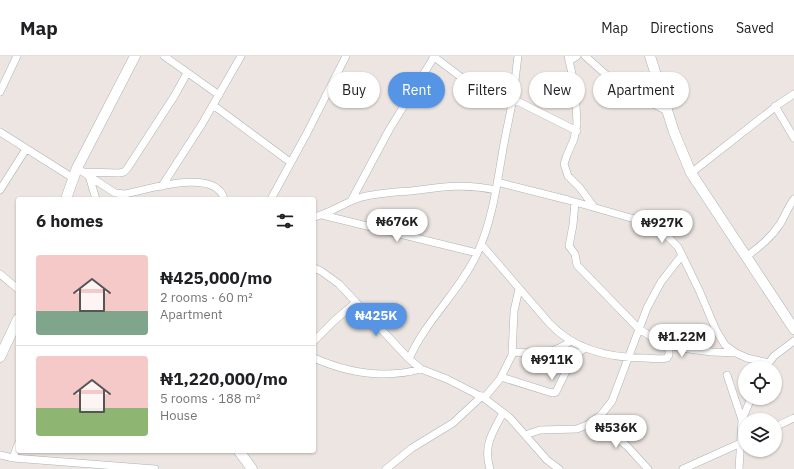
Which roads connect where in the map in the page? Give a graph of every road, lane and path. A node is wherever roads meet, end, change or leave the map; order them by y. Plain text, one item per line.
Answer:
1 (17, 56) edge
2 (135, 56) edge
3 (164, 56) edge
4 (241, 56) edge
5 (346, 56) edge
6 (433, 56) edge
7 (518, 56) edge
8 (577, 56) edge
9 (586, 56) edge
10 (650, 56) edge
11 (568, 58) edge
12 (454, 72) edge
13 (516, 72) edge
14 (187, 73) junction
15 (0, 92) edge
16 (219, 94) junction
17 (794, 94) edge
18 (521, 103) edge
19 (213, 105) junction
20 (775, 106) junction
21 (511, 108) edge
22 (667, 110) junction
23 (577, 131) junction
24 (0, 132) edge
25 (794, 138) edge
26 (26, 149) junction
27 (290, 162) junction
28 (83, 172) junction
29 (691, 173) junction
30 (73, 178) junction
31 (497, 182) junction
32 (162, 186) junction
33 (0, 190) edge
34 (496, 190) junction
35 (67, 197) edge
36 (95, 197) edge
37 (224, 197) edge
38 (272, 197) edge
39 (794, 199) edge
40 (351, 201) junction
41 (575, 202) junction
42 (594, 207) junction
43 (322, 216) junction
44 (316, 217) edge
45 (481, 244) junction
46 (477, 254) junction
47 (682, 255) junction
48 (746, 257) junction
49 (316, 269) edge
50 (0, 274) edge
51 (16, 287) edge
52 (519, 289) junction
53 (356, 302) junction
54 (16, 323) edge
55 (638, 328) junction
56 (794, 329) edge
57 (316, 338) edge
58 (572, 341) junction
59 (794, 341) edge
60 (670, 345) junction
61 (586, 348) junction
62 (512, 352) junction
63 (736, 353) junction
64 (0, 357) edge
65 (628, 358) junction
66 (316, 359) edge
67 (409, 359) junction
68 (756, 361) edge
69 (770, 361) edge
70 (421, 369) junction
71 (727, 375) dead end
72 (501, 377) junction
73 (483, 397) junction
74 (503, 413) junction
75 (740, 413) edge
76 (602, 415) junction
77 (794, 418) edge
78 (782, 424) edge
79 (525, 435) junction
80 (738, 444) edge
81 (16, 450) edge
82 (241, 453) edge
83 (0, 455) edge
84 (741, 457) edge
85 (13, 458) junction
86 (62, 466) edge
87 (155, 469) edge
88 (252, 469) edge
89 (386, 469) edge
90 (490, 469) edge
91 (559, 469) edge
92 (648, 469) edge
93 (683, 469) edge
94 (739, 469) edge

1 - 15 street
2 - 28 street
3 - 14 street
4 - 16 street
5 - 27 street
6 - 12 street
6 - 40 street
7 - 13 street
8 - 11 street
9 - 22 street
10 - 22 street
11 - 23 street
14 - 16 street
14 - 28 street
16 - 19 street
17 - 20 street
18 - 23 street
19 - 27 street
19 - 32 street
20 - 25 street
20 - 29 street
21 - 31 street
22 - 29 street
23 - 42 street
24 - 26 street
26 - 30 street
26 - 33 street
27 - 38 street
28 - 30 street
28 - 32 street
28 - 36 street
29 - 48 street
30 - 35 street
31 - 34 street
31 - 41 street
32 - 37 street
34 - 40 street
34 - 45 street
39 - 48 street
40 - 43 street
41 - 42 street
41 - 55 street
42 - 47 street
43 - 44 street
43 - 46 street
45 - 46 street
45 - 52 street
46 - 67 street
47 - 55 street
47 - 63 street
48 - 56 street
49 - 53 street
50 - 51 street
52 - 58 street
52 - 62 street
53 - 57 street
53 - 67 street
54 - 64 street
55 - 60 street
55 - 65 street
58 - 61 street
58 - 62 street
59 - 69 street
60 - 63 street
60 - 65 street
61 - 65 street
61 - 72 street
62 - 72 street
63 - 68 street
65 - 76 street
66 - 70 street
67 - 70 street
70 - 73 street
71 - 75 street
72 - 73 street
73 - 74 street
73 - 89 street
74 - 79 street
74 - 90 street
76 - 79 street
76 - 92 street
77 - 78 street
79 - 91 street
80 - 93 street
81 - 85 street
82 - 88 street
83 - 85 street
84 - 94 street
85 - 86 street
86 - 87 street

